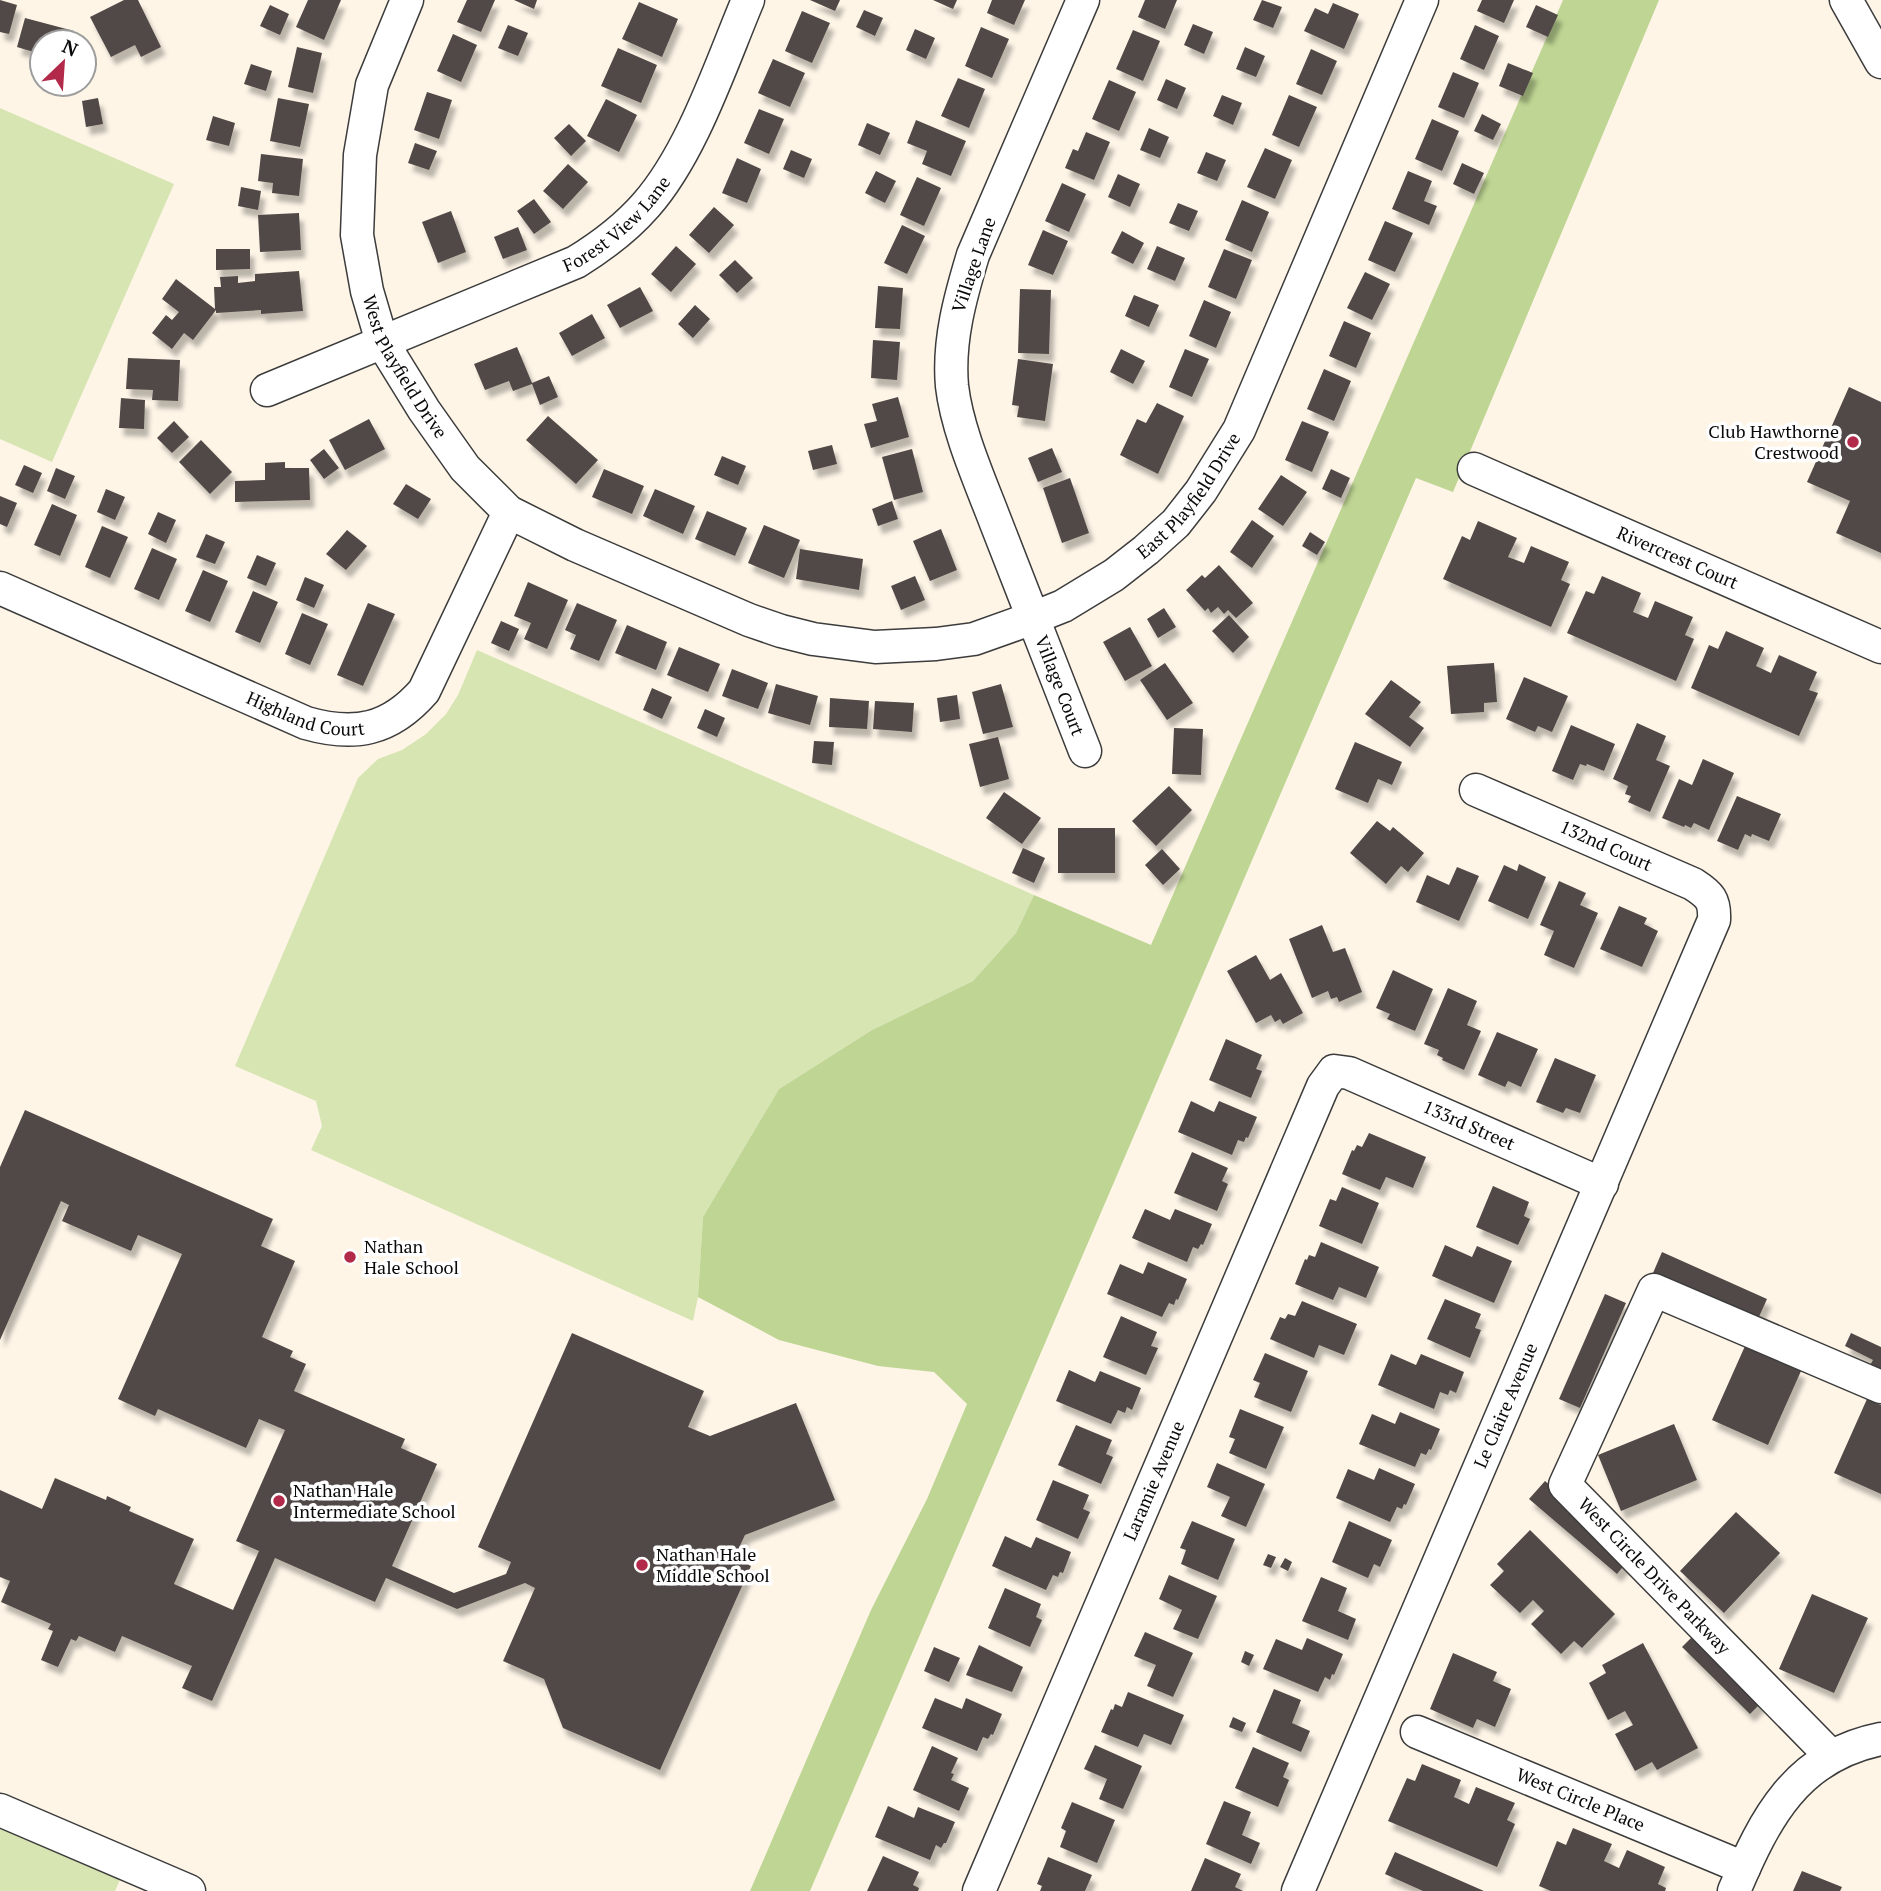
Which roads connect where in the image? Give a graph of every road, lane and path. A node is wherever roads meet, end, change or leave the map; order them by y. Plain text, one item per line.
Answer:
1 (407, 0) edge
2 (748, 0) edge
3 (1083, 0) edge
4 (1422, 0) edge
5 (1846, 0) edge
6 (1881, 62) edge
7 (382, 342) junction
8 (267, 390) dead end
9 (1474, 469) dead end
10 (509, 512) junction
11 (0, 588) edge
12 (695, 598) joint
13 (1033, 618) junction
14 (1881, 647) edge
15 (1085, 751) dead end
16 (1476, 790) dead end
17 (1714, 920) joint
18 (1334, 1071) joint
19 (1602, 1184) junction
20 (1881, 1387) edge
21 (1417, 1732) dead end
22 (1881, 1739) edge
23 (1831, 1756) junction
24 (0, 1810) edge
25 (1739, 1879) edge
26 (189, 1891) edge
27 (979, 1891) edge
28 (1298, 1891) edge

1 - 7 street, West Playfield Drive
2 - 7 street, Forest View Lane
3 - 13 street, Village Lane
4 - 13 street, East Playfield Drive
5 - 6 street
7 - 8 street, Forest View Lane
7 - 10 street, West Playfield Drive
9 - 14 street, Rivercrest Court
10 - 11 street, Highland Court
10 - 12 street, West Playfield Drive
12 - 13 street, East Playfield Drive
13 - 15 street, Village Court
16 - 17 street, 132nd Court
17 - 19 street, Le Claire Avenue
18 - 19 street, 133rd Street
18 - 27 street, Laramie Avenue
19 - 28 street, Le Claire Avenue
20 - 23 street, West Circle Drive Parkway
21 - 25 street, West Circle Place
22 - 23 street
23 - 25 street
24 - 26 street

